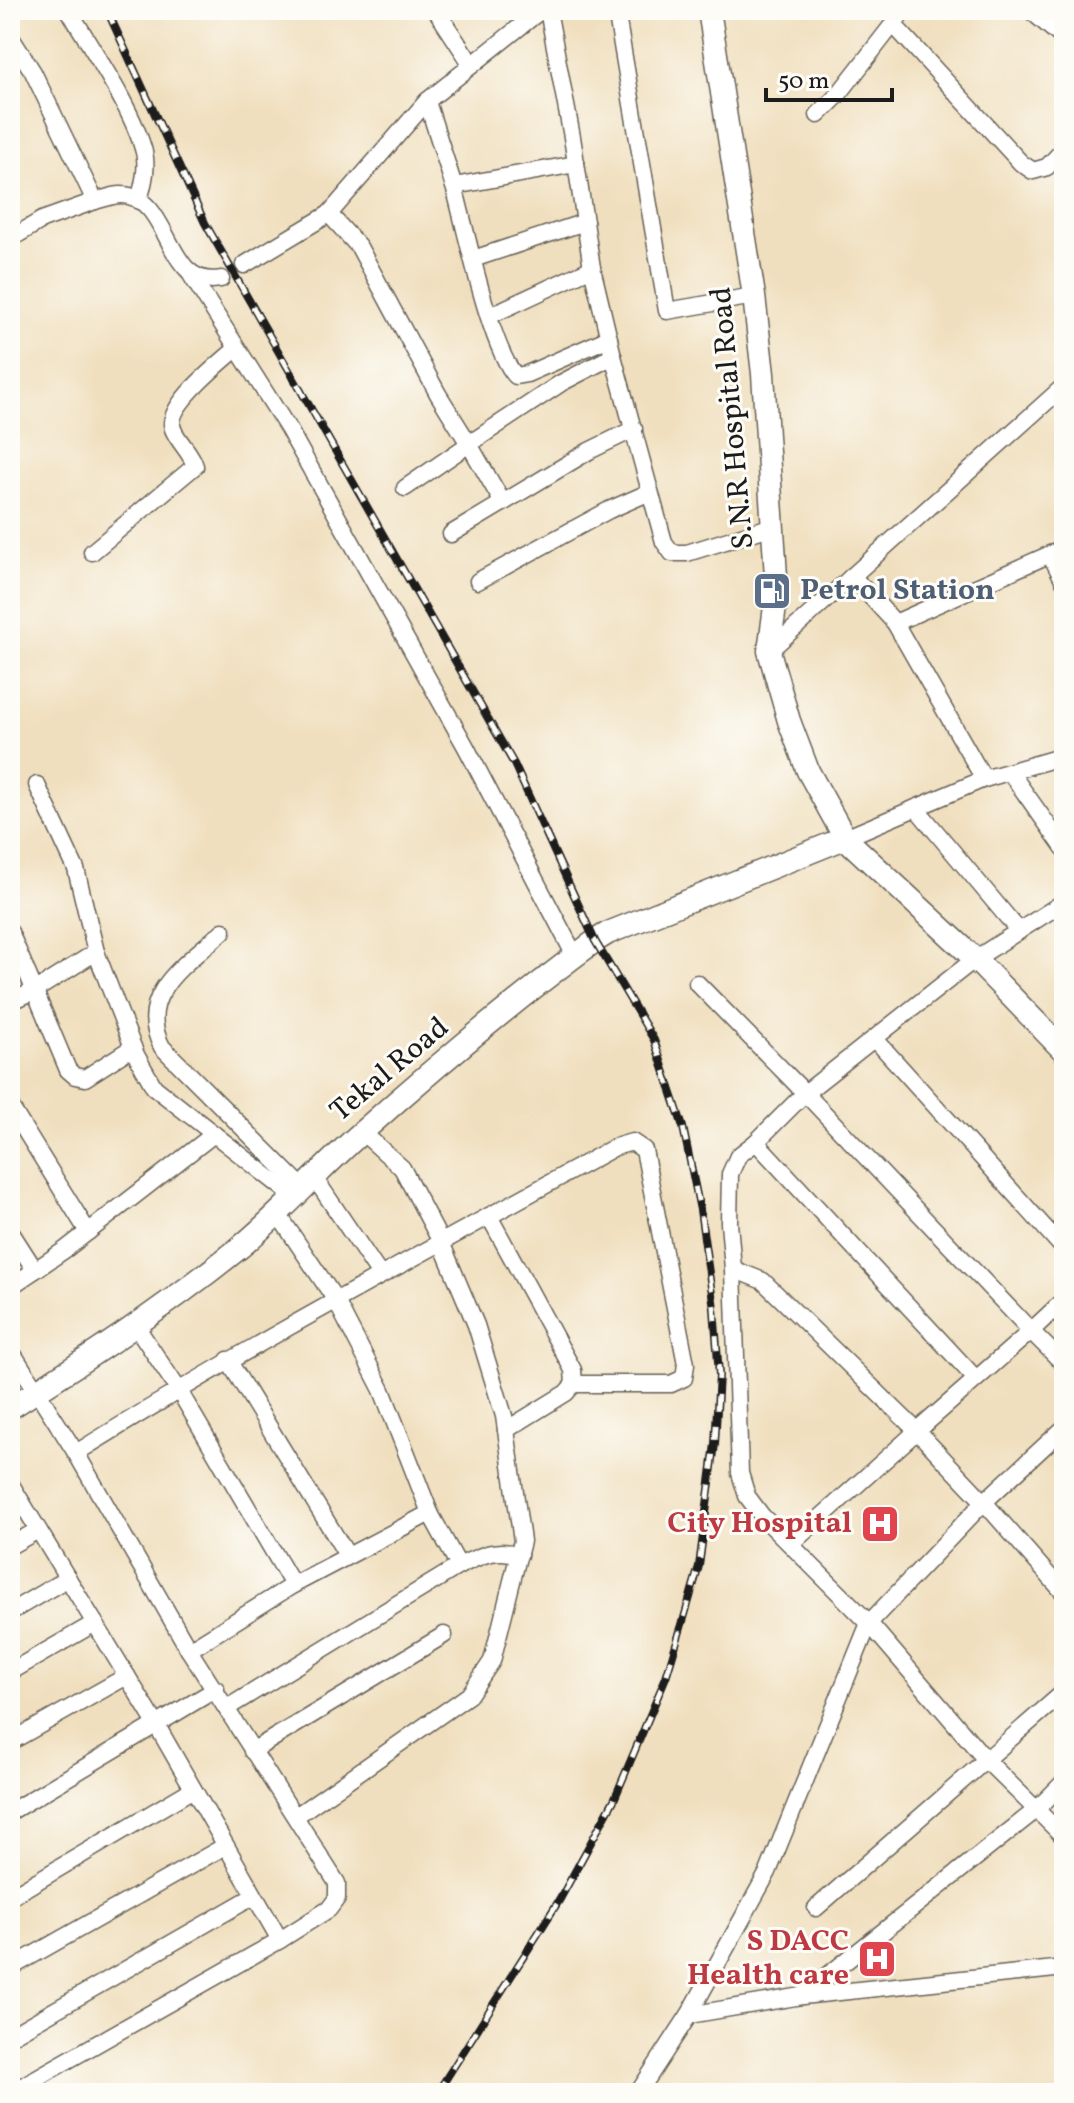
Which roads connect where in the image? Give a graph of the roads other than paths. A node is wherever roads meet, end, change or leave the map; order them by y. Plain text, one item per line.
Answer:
1 (69, 10) edge
2 (436, 10) edge
3 (541, 10) edge
4 (548, 10) edge
5 (616, 10) edge
6 (709, 10) edge
7 (904, 10) edge
8 (1030, 10) edge
9 (893, 24) junction
10 (10, 36) edge
11 (1064, 39) edge
12 (472, 65) junction
13 (427, 101) junction
14 (818, 115) dead end
15 (1064, 149) edge
16 (576, 164) junction
17 (454, 186) junction
18 (95, 201) junction
19 (139, 201) junction
20 (329, 214) junction
21 (585, 222) junction
22 (10, 239) edge
23 (473, 259) junction
24 (244, 265) dead end
25 (592, 268) junction
26 (191, 275) junction
27 (221, 279) dead end
28 (754, 296) junction
29 (489, 316) junction
30 (609, 338) junction
31 (237, 348) junction
32 (613, 356) junction
33 (1064, 386) edge
34 (634, 429) junction
35 (469, 444) junction
36 (405, 488) dead end
37 (650, 492) junction
38 (503, 503) junction
39 (773, 526) junction
40 (451, 534) dead end
41 (1057, 551) edge
42 (92, 552) dead end
43 (852, 576) junction
44 (478, 581) dead end
45 (1064, 581) edge
46 (895, 623) junction
47 (769, 651) junction
48 (1064, 756) edge
49 (1010, 772) junction
50 (984, 779) junction
51 (37, 785) dead end
52 (916, 808) junction
53 (845, 838) junction
54 (1064, 848) edge
55 (1064, 902) edge
56 (223, 931) dead end
57 (1019, 931) junction
58 (10, 932) edge
59 (96, 952) junction
60 (575, 956) junction
61 (975, 959) junction
62 (697, 983) dead end
63 (34, 991) junction
64 (10, 1002) edge
65 (875, 1039) junction
66 (133, 1047) junction
67 (1064, 1051) edge
68 (805, 1093) junction
69 (10, 1106) edge
70 (362, 1132) junction
71 (214, 1134) junction
72 (756, 1142) junction
73 (303, 1187) junction
74 (278, 1214) junction
75 (489, 1216) junction
76 (10, 1231) edge
77 (88, 1232) junction
78 (441, 1242) junction
79 (1064, 1249) edge
80 (733, 1269) junction
81 (35, 1270) junction
82 (380, 1275) junction
83 (10, 1287) edge
84 (335, 1299) junction
85 (1064, 1300) edge
86 (136, 1326) junction
87 (1031, 1331) junction
88 (10, 1349) edge
89 (228, 1360) junction
90 (1064, 1364) edge
91 (976, 1379) junction
92 (574, 1384) junction
93 (178, 1389) junction
94 (37, 1391) junction
95 (10, 1408) edge
96 (1064, 1428) edge
97 (506, 1430) junction
98 (917, 1431) junction
99 (76, 1453) junction
100 (10, 1483) edge
101 (984, 1502) junction
102 (430, 1513) junction
103 (38, 1530) junction
104 (791, 1544) junction
105 (10, 1546) edge
106 (347, 1555) junction
107 (519, 1555) junction
108 (459, 1566) junction
109 (68, 1578) junction
110 (293, 1585) junction
111 (1064, 1593) edge
112 (10, 1612) edge
113 (95, 1623) junction
114 (869, 1623) junction
115 (444, 1635) dead end
116 (189, 1650) junction
117 (10, 1672) edge
118 (127, 1676) junction
119 (216, 1689) junction
120 (1064, 1692) edge
121 (227, 1708) junction
122 (156, 1724) junction
123 (10, 1742) edge
124 (252, 1751) junction
125 (987, 1761) junction
126 (1064, 1782) edge
127 (193, 1789) junction
128 (1036, 1810) junction
129 (10, 1812) edge
130 (296, 1816) junction
131 (1064, 1837) edge
132 (225, 1846) junction
133 (254, 1896) junction
134 (10, 1897) edge
135 (816, 1908) dead end
136 (280, 1940) junction
137 (10, 1968) edge
138 (1064, 1968) edge
139 (802, 1996) junction
140 (689, 2015) junction
141 (10, 2036) edge
142 (10, 2093) edge
143 (638, 2093) edge

1 - 19 street
2 - 12 street
3 - 12 street
4 - 16 street
5 - 28 street
6 - 28 main road, S.N.R Hospital Road
7 - 9 street
8 - 11 street
9 - 14 street
9 - 15 street
10 - 18 street
12 - 13 street
13 - 17 street
13 - 20 street
16 - 17 street
16 - 21 street
17 - 23 street
18 - 19 street
18 - 22 street
19 - 26 street
20 - 24 street
20 - 35 street
21 - 23 street
21 - 25 street
23 - 29 street
25 - 29 street
25 - 30 street
26 - 27 street
26 - 31 street
28 - 39 main road, S.N.R Hospital Road
29 - 30 street
30 - 32 street
31 - 42 street
31 - 60 street
32 - 34 street
32 - 35 street
33 - 43 street
34 - 37 street
34 - 38 street
35 - 36 street
35 - 38 street
37 - 39 street
37 - 44 street
38 - 40 street
39 - 47 main road, S.N.R Hospital Road
41 - 45 street
41 - 46 street
43 - 46 street
43 - 47 street
46 - 50 street
47 - 53 main road, S.N.R Hospital Road
48 - 49 street
49 - 50 street
49 - 54 street
50 - 52 street
51 - 59 street
52 - 53 street
52 - 57 street
53 - 60 main road, Tekal Road
53 - 61 main road, S.N.R Hospital Road
55 - 57 street
56 - 73 street
57 - 61 street
58 - 63 street
59 - 63 street
59 - 66 street
60 - 70 main road, Tekal Road
61 - 65 street
61 - 67 main road, S.N.R Hospital Road
62 - 68 street
63 - 64 street
63 - 66 street
65 - 68 street
65 - 79 street
66 - 71 street
68 - 72 street
68 - 87 street
69 - 77 street
70 - 73 main road, Tekal Road
70 - 78 street
71 - 73 street
71 - 77 street
72 - 80 street
72 - 91 street
73 - 74 main road, Tekal Road
73 - 82 street
74 - 84 street
74 - 86 main road, Tekal Road
75 - 78 street
75 - 92 street
75 - 92 street
76 - 81 street
77 - 81 street
78 - 82 street
78 - 97 street
80 - 98 street
80 - 104 street
81 - 83 street
82 - 84 street
84 - 89 street
84 - 102 street
85 - 87 street
86 - 93 street
86 - 94 main road, Tekal Road
87 - 90 street
87 - 91 street
88 - 94 street
89 - 93 street
89 - 106 street
91 - 98 street
92 - 97 street
93 - 99 street
93 - 110 street
94 - 95 main road, Tekal Road
94 - 99 street
96 - 101 street
97 - 107 street
98 - 101 street
98 - 104 street
99 - 116 street
100 - 103 street
101 - 111 street
101 - 114 street
102 - 106 street
102 - 108 street
103 - 105 street
103 - 109 street
104 - 114 street
106 - 110 street
107 - 108 street
107 - 130 street
108 - 121 street
109 - 112 street
109 - 113 street
110 - 116 street
113 - 117 street
113 - 118 street
114 - 125 street
114 - 140 street
115 - 124 street
116 - 119 street
118 - 122 street
118 - 123 street
119 - 121 street
119 - 122 street
120 - 125 street
121 - 124 street
122 - 127 street
122 - 129 street
124 - 130 street
125 - 128 street
125 - 135 street
126 - 128 street
127 - 132 street
127 - 134 street
128 - 131 street
128 - 139 street
130 - 136 street
132 - 133 street
132 - 137 street
133 - 136 street
133 - 141 street
136 - 142 street
138 - 139 street
139 - 140 street
140 - 143 street

